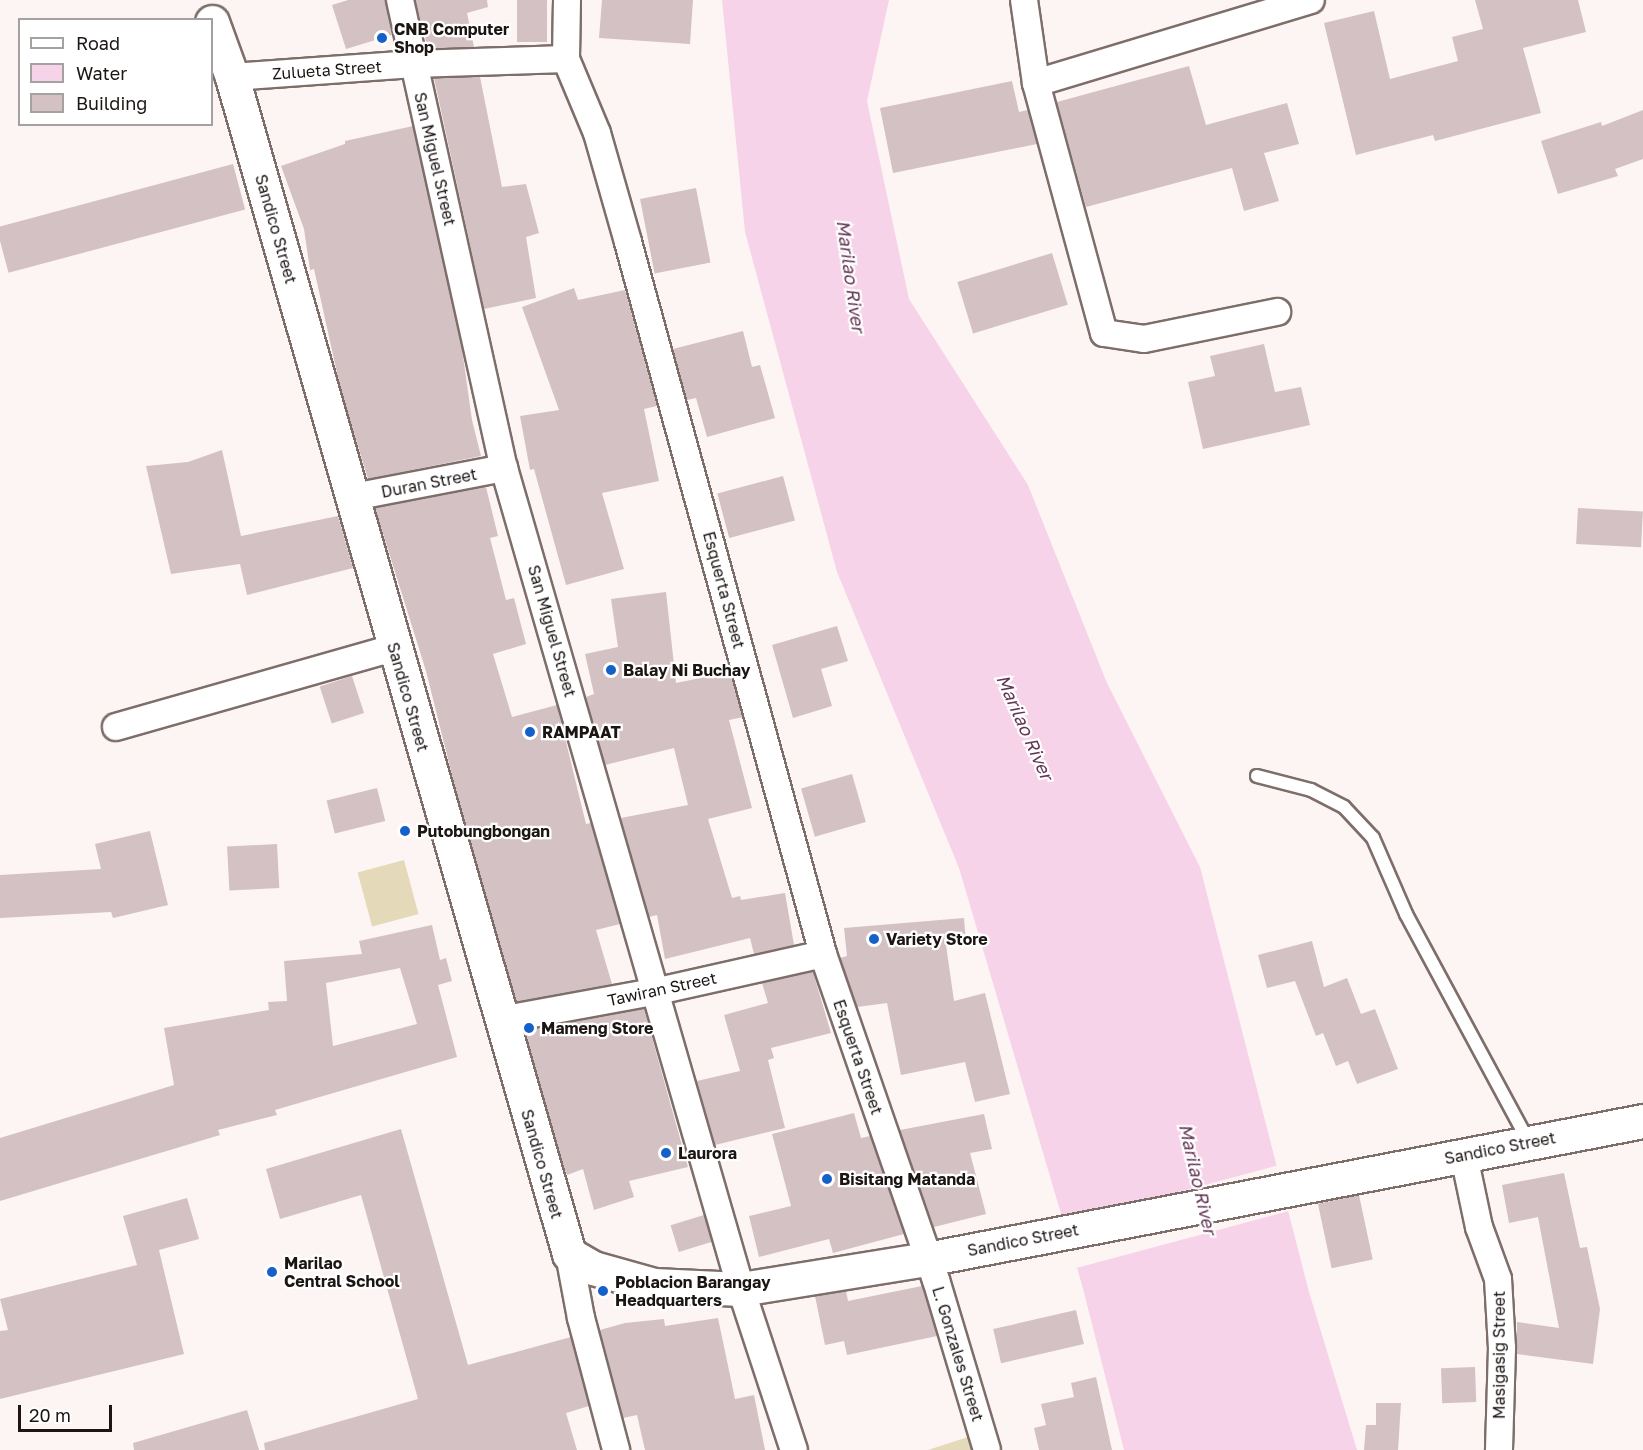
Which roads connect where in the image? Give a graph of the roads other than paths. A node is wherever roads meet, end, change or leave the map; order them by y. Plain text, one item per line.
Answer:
1 (204, 0) edge
2 (400, 0) edge
3 (567, 0) edge
4 (1024, 0) edge
5 (1311, 0) edge
6 (210, 18) edge
7 (213, 26) edge
8 (566, 59) junction
9 (414, 64) junction
10 (232, 77) junction
11 (1036, 83) junction
12 (1277, 312) dead end
13 (504, 468) junction
14 (353, 497) junction
15 (394, 648) junction
16 (116, 727) dead end
17 (1257, 776) dead end
18 (823, 954) junction
19 (657, 992) junction
20 (500, 1020) junction
21 (1643, 1121) edge
22 (1529, 1142) junction
23 (1464, 1156) junction
24 (569, 1254) junction
25 (927, 1259) junction
26 (741, 1289) junction
27 (616, 1450) edge
28 (794, 1450) edge
29 (987, 1450) edge
30 (1499, 1450) edge

1 - 6 main road, Sandico Street
2 - 9 street, San Miguel Street
3 - 8 street
4 - 11 street
5 - 11 street
7 - 10 main road, Sandico Street
8 - 9 street, Zulueta Street
8 - 18 street, Esquerta Street
9 - 10 street, Zulueta Street
9 - 13 street, San Miguel Street
10 - 14 main road, Sandico Street
11 - 12 street
13 - 14 street, Duran Street
13 - 19 street, San Miguel Street
14 - 15 main road, Sandico Street
15 - 16 street
15 - 20 main road, Sandico Street
17 - 22 lane
18 - 19 street, Tawiran Street
18 - 25 street, Esquerta Street
19 - 20 street, Tawiran Street
19 - 26 street, San Miguel Street
20 - 24 main road, Sandico Street
21 - 22 main road, Sandico Street
22 - 23 main road, Sandico Street
23 - 25 main road, Sandico Street
23 - 30 street, Masigasig Street
24 - 26 main road, Sandico Street
24 - 27 street
25 - 26 main road, Sandico Street
25 - 29 street, L. Gonzales Street
26 - 28 street, San Miguel Street

